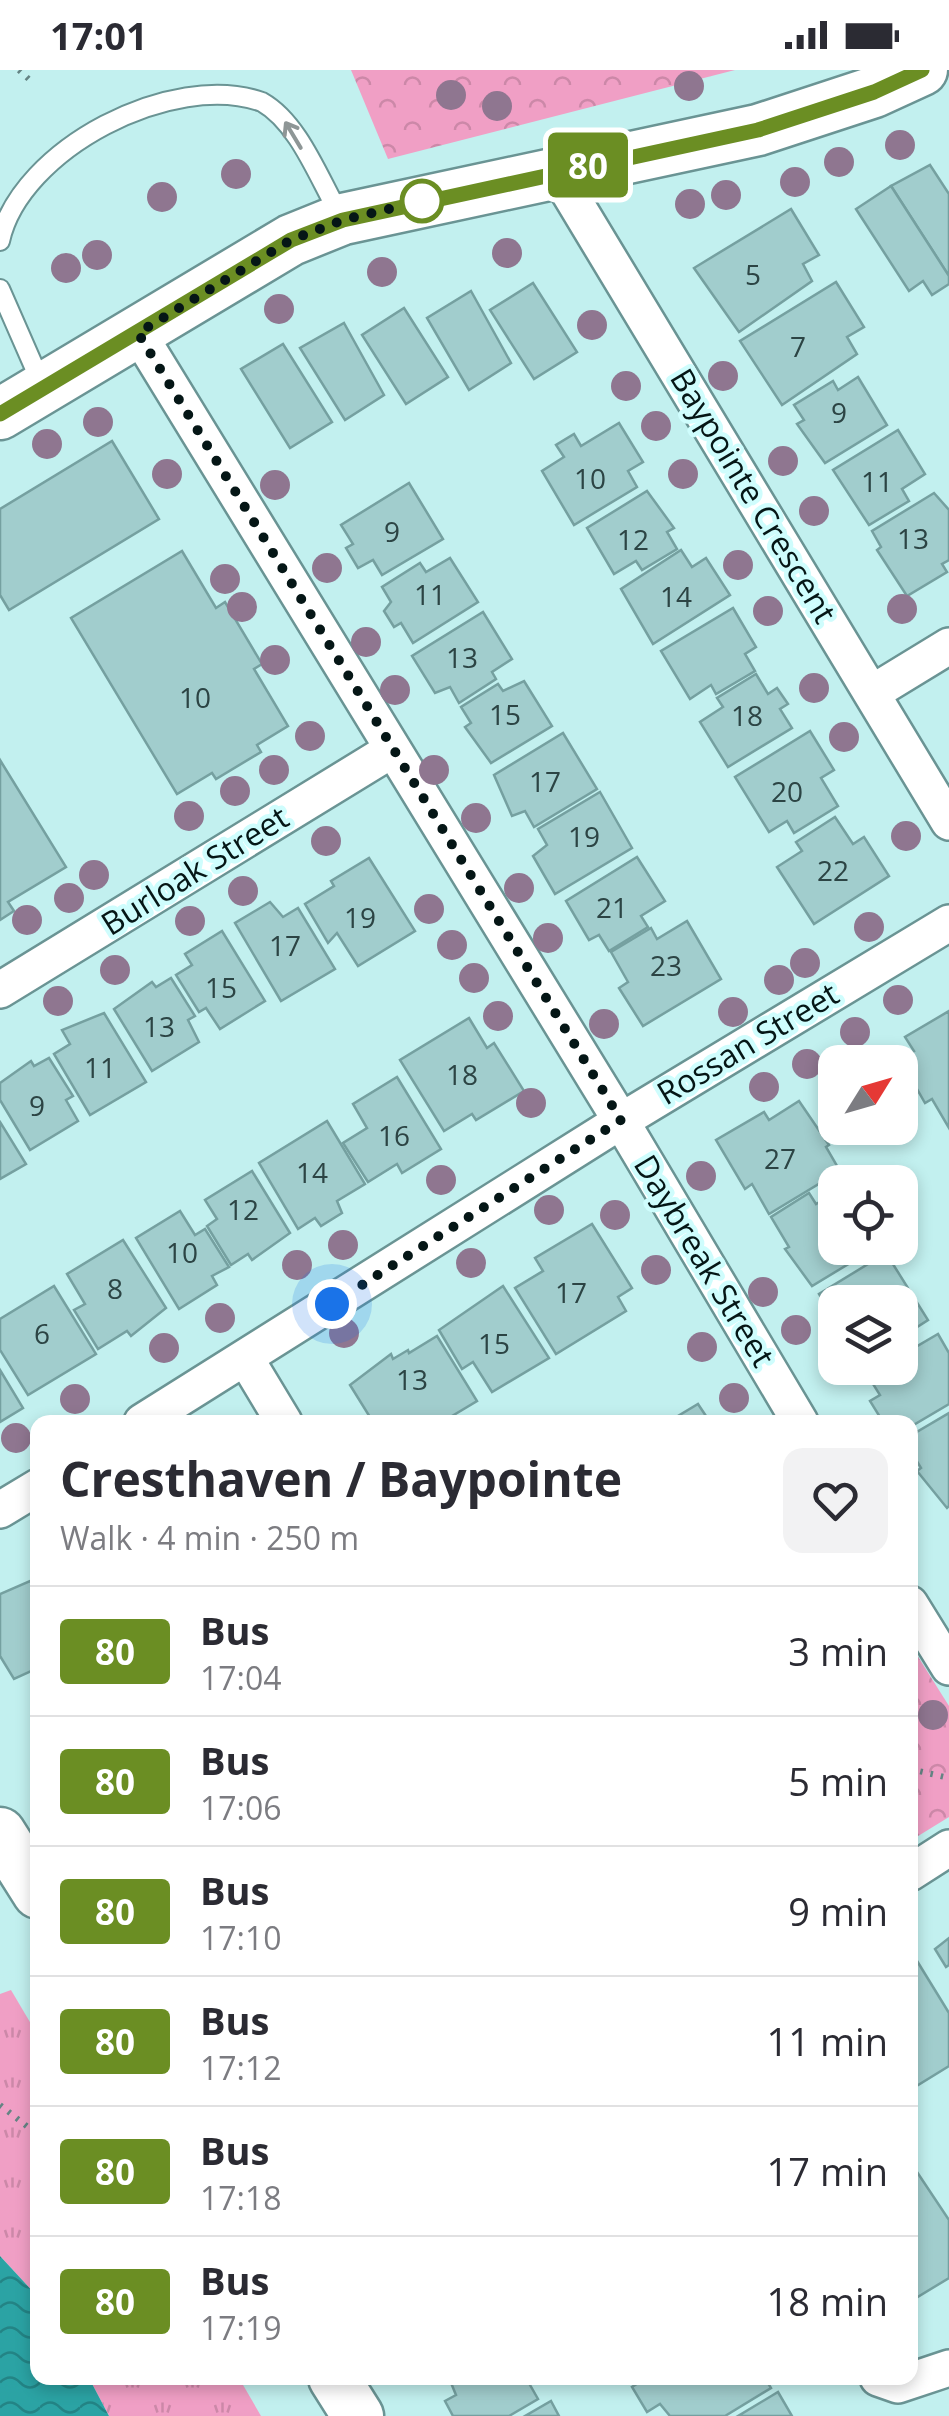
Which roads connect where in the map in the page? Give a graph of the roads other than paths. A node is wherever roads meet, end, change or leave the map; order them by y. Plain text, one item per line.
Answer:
1 (922, 70) edge
2 (556, 171) junction
3 (343, 220) junction
4 (0, 240) edge
5 (0, 289) edge
6 (138, 333) junction
7 (43, 389) junction
8 (0, 414) edge
9 (949, 646) edge
10 (872, 693) junction
11 (390, 751) junction
12 (949, 822) edge
13 (949, 923) edge
14 (0, 990) edge
15 (621, 1120) junction
16 (246, 1358) junction
17 (153, 1415) edge
18 (280, 1415) edge
19 (796, 1415) edge
20 (30, 1492) edge
21 (0, 1510) edge
22 (918, 1617) edge
23 (949, 1667) edge
24 (949, 1848) edge
25 (918, 1868) edge
26 (949, 2368) edge
27 (918, 2378) edge
28 (338, 2385) edge
29 (358, 2416) edge

1 - 2 street
2 - 3 street
2 - 10 street, Baypointe Crescent
3 -> 4 lane
3 - 6 street
5 - 7 lane
6 - 7 street
6 - 11 street, Daybreak Street
7 - 8 street
9 - 10 street
10 - 12 street, Baypointe Crescent
11 - 14 street, Burloak Street
11 - 15 street, Daybreak Street
13 - 15 street, Rossan Street
15 - 16 street, Rossan Street
15 - 19 street, Daybreak Street
16 - 17 street, Rossan Street
16 - 18 street
20 - 21 street
22 - 23 street
24 - 25 street
26 - 27 street
28 - 29 street

